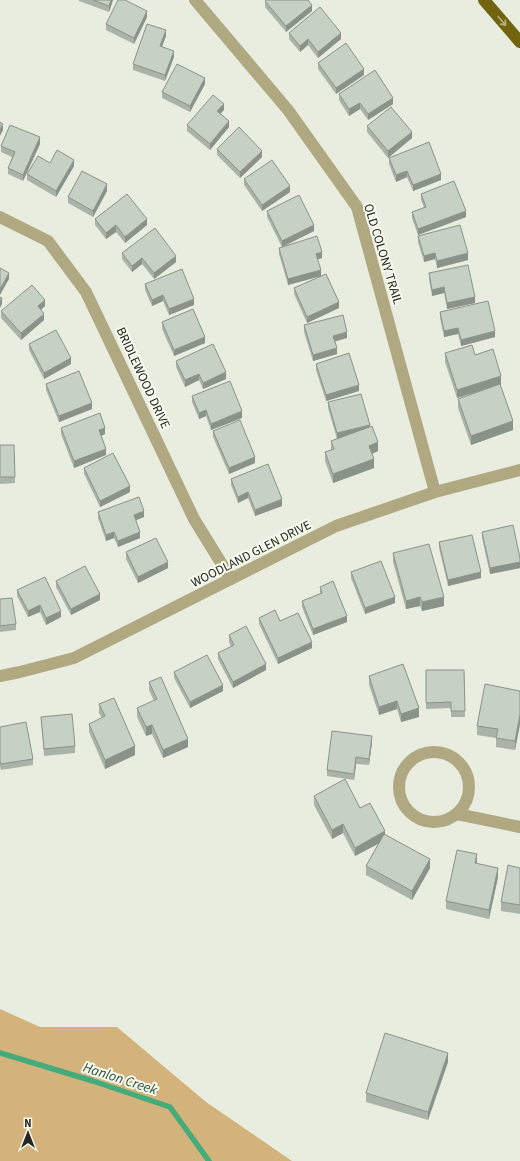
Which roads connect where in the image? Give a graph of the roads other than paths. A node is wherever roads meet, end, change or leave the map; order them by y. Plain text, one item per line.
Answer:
1 (195, 0) edge
2 (484, 0) edge
3 (520, 42) edge
4 (0, 217) edge
5 (520, 470) edge
6 (435, 492) junction
7 (231, 579) junction
8 (0, 676) edge
9 (457, 814) junction
10 (520, 827) edge

1 - 6 street, OLD COLONY TRAIL
2 -> 3 highway
4 - 7 street, BRIDLEWOOD DRIVE
5 - 6 street, WOODLAND GLEN DRIVE
6 - 7 street, WOODLAND GLEN DRIVE
7 - 8 street, WOODLAND GLEN DRIVE
9 - 9 street
9 - 10 street

